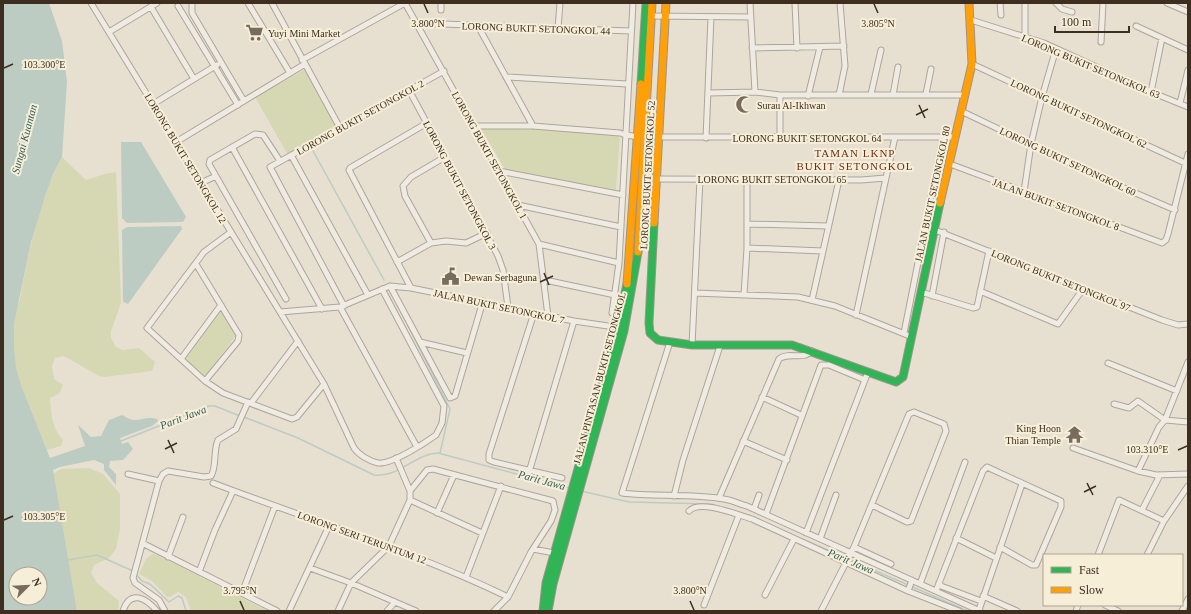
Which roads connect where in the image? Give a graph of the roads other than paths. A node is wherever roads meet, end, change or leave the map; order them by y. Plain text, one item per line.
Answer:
1 (91, 3) edge
2 (157, 3) edge
3 (192, 3) edge
4 (248, 3) edge
5 (272, 3) edge
6 (405, 3) edge
7 (441, 3) edge
8 (560, 3) edge
9 (633, 3) edge
10 (646, 3) edge
11 (652, 3) edge
12 (666, 3) edge
13 (750, 3) edge
14 (795, 3) edge
15 (840, 3) edge
16 (969, 3) edge
17 (973, 3) edge
18 (1000, 3) edge
19 (1024, 3) edge
20 (1056, 3) edge
21 (1103, 3) edge
22 (1167, 3) edge
23 (178, 6) dead end
24 (151, 7) junction
25 (441, 10) dead end
26 (1072, 12) dead end
27 (1188, 12) edge
28 (1001, 15) dead end
29 (654, 16) junction
30 (664, 17) junction
31 (711, 17) junction
32 (751, 17) junction
33 (971, 20) junction
34 (416, 23) junction
35 (478, 26) junction
36 (1136, 26) dead end
37 (558, 28) junction
38 (631, 31) junction
39 (109, 32) junction
40 (1025, 36) junction
41 (1162, 38) junction
42 (1101, 42) dead end
43 (844, 46) junction
44 (820, 47) junction
45 (752, 48) junction
46 (798, 48) junction
47 (1056, 49) junction
48 (881, 50) dead end
49 (1188, 50) edge
50 (304, 62) junction
51 (221, 63) junction
52 (972, 64) junction
53 (215, 67) junction
54 (898, 67) dead end
55 (931, 69) dead end
56 (1188, 70) edge
57 (444, 71) junction
58 (290, 73) junction
59 (506, 77) junction
60 (194, 79) junction
61 (628, 84) junction
62 (409, 90) junction
63 (755, 92) junction
64 (1151, 92) junction
65 (708, 93) junction
66 (871, 94) junction
67 (926, 94) junction
68 (780, 95) junction
69 (839, 95) junction
70 (893, 95) junction
71 (966, 95) junction
72 (808, 96) junction
73 (1042, 97) junction
74 (244, 101) junction
75 (1180, 103) junction
76 (153, 104) junction
77 (238, 105) junction
78 (1188, 107) edge
79 (961, 111) junction
80 (427, 123) junction
81 (473, 126) junction
82 (533, 126) junction
83 (340, 128) junction
84 (626, 133) junction
85 (637, 134) junction
86 (895, 137) junction
87 (943, 137) junction
88 (954, 137) junction
89 (660, 138) junction
90 (706, 138) junction
91 (780, 138) junction
92 (176, 142) junction
93 (1031, 144) junction
94 (232, 147) junction
95 (1188, 154) edge
96 (291, 155) junction
97 (445, 157) junction
98 (280, 161) junction
99 (1185, 162) junction
100 (950, 164) junction
101 (499, 171) junction
102 (216, 176) junction
103 (886, 178) junction
104 (658, 179) junction
105 (700, 179) junction
106 (748, 179) junction
107 (839, 180) junction
108 (201, 184) junction
109 (1024, 192) junction
110 (624, 196) junction
111 (518, 205) junction
112 (1175, 210) junction
113 (748, 224) junction
114 (828, 226) junction
115 (621, 227) junction
116 (935, 230) junction
117 (231, 232) junction
118 (944, 232) junction
119 (487, 233) junction
120 (431, 243) junction
121 (539, 244) junction
122 (747, 248) junction
123 (823, 251) junction
124 (989, 251) junction
125 (397, 262) junction
126 (619, 263) junction
127 (196, 264) junction
128 (545, 280) junction
129 (390, 286) junction
130 (411, 288) junction
131 (382, 289) junction
132 (1083, 289) junction
133 (980, 291) junction
134 (921, 292) junction
135 (696, 294) junction
136 (368, 295) junction
137 (615, 295) junction
138 (744, 295) junction
139 (932, 296) junction
140 (286, 299) dead end
141 (812, 300) junction
142 (482, 301) junction
143 (221, 304) junction
144 (342, 307) junction
145 (508, 307) junction
146 (322, 309) junction
147 (280, 312) junction
148 (534, 312) junction
149 (612, 313) dead end
150 (856, 315) junction
151 (548, 316) junction
152 (574, 321) junction
153 (1188, 324) edge
154 (608, 326) dead end
155 (904, 333) junction
156 (912, 337) junction
157 (298, 341) junction
158 (420, 342) junction
159 (670, 342) junction
160 (692, 345) junction
161 (720, 346) junction
162 (812, 351) junction
163 (467, 353) junction
164 (181, 359) junction
165 (1188, 362) edge
166 (1108, 363) dead end
167 (868, 372) junction
168 (865, 380) junction
169 (205, 381) junction
170 (324, 384) junction
171 (1176, 391) junction
172 (762, 397) junction
173 (249, 403) junction
174 (1114, 404) dead end
175 (801, 414) junction
176 (1165, 420) junction
177 (1188, 422) edge
178 (743, 441) junction
179 (417, 447) junction
180 (1074, 448) dead end
181 (396, 458) junction
182 (787, 460) junction
183 (965, 462) dead end
184 (529, 472) junction
185 (1138, 472) junction
186 (128, 474) dead end
187 (1188, 474) edge
188 (454, 475) junction
189 (1160, 475) junction
190 (562, 478) dead end
191 (159, 481) junction
192 (213, 483) dead end
193 (1022, 484) junction
194 (501, 486) junction
195 (1188, 486) edge
196 (233, 491) junction
197 (410, 491) junction
198 (759, 495) dead end
199 (836, 495) dead end
200 (674, 496) junction
201 (719, 498) junction
202 (410, 500) junction
203 (872, 505) junction
204 (275, 506) junction
205 (754, 509) junction
206 (1142, 510) junction
207 (689, 511) dead end
208 (437, 513) junction
209 (766, 514) junction
210 (739, 515) junction
211 (183, 517) dead end
212 (1164, 520) junction
213 (329, 526) junction
214 (806, 532) junction
215 (482, 533) junction
216 (956, 538) junction
217 (794, 539) junction
218 (820, 539) junction
219 (144, 544) junction
220 (389, 546) junction
221 (854, 547) junction
222 (1000, 547) junction
223 (533, 549) junction
224 (554, 553) junction
225 (1098, 554) edge
226 (1147, 554) edge
227 (168, 557) junction
228 (849, 558) junction
229 (996, 558) junction
230 (891, 564) dead end
231 (310, 568) junction
232 (199, 572) junction
233 (466, 577) junction
234 (911, 582) junction
235 (351, 583) junction
236 (939, 583) junction
237 (920, 584) junction
238 (908, 591) junction
239 (936, 591) junction
240 (242, 593) junction
241 (765, 595) dead end
242 (508, 597) junction
243 (982, 599) junction
244 (1188, 600) edge
245 (396, 602) junction
246 (704, 605) dead end
247 (1107, 606) edge
248 (1183, 607) edge
249 (165, 610) edge
250 (123, 611) edge
251 (157, 611) edge
252 (277, 611) edge
253 (289, 611) edge
254 (338, 611) edge
255 (387, 611) edge
256 (416, 611) edge
257 (494, 611) edge
258 (542, 611) edge
259 (548, 611) edge
260 (821, 611) edge
261 (959, 611) edge
262 (979, 611) edge
263 (1017, 611) edge
264 (1118, 611) edge

1 - 39 street, LORONG BUKIT SETONGKOL 12
2 - 24 street
3 - 51 street
4 - 58 street
5 - 50 street
6 - 34 street, LORONG BUKIT SETONGKOL 1
6 - 50 street
7 - 25 street
8 - 37 street
9 - 38 street
10 - 85 main road, JALAN PINTASAN BUKIT SETONGKOL
11 - 29 main road, JALAN PINTASAN BUKIT SETONGKOL
12 - 30 main road, LORONG BUKIT SETONGKOL 52
13 - 32 street
14 - 46 street
15 - 43 street
16 - 17 street
16 - 33 main road, JALAN BUKIT SETONGKOL 80
18 - 28 street
19 - 40 street
20 - 26 street
21 - 42 street
22 - 27 street
23 - 53 street
24 - 39 street
24 - 60 street
29 - 30 street
29 - 259 main road, JALAN PINTASAN BUKIT SETONGKOL
30 - 31 street
30 - 89 main road, LORONG BUKIT SETONGKOL 52
31 - 32 street
31 - 65 street
32 - 45 street
33 - 40 street, LORONG BUKIT SETONGKOL 63
33 - 52 main road, JALAN BUKIT SETONGKOL 80
34 - 35 street, LORONG BUKIT SETONGKOL 44
34 - 57 street, LORONG BUKIT SETONGKOL 1
35 - 37 street, LORONG BUKIT SETONGKOL 44
35 - 59 street
36 - 41 street
37 - 38 street, LORONG BUKIT SETONGKOL 44
38 - 61 street
39 - 76 street, LORONG BUKIT SETONGKOL 12
40 - 47 street, LORONG BUKIT SETONGKOL 63
41 - 49 street
41 - 64 street
43 - 44 street
43 - 69 street
44 - 46 street
44 - 72 street
45 - 46 street
45 - 63 street
47 - 64 street, LORONG BUKIT SETONGKOL 63
47 - 73 street
48 - 66 street
50 - 58 street
50 - 83 street
51 - 53 street
51 - 74 street
52 - 71 main road, JALAN BUKIT SETONGKOL 80
52 - 73 street, LORONG BUKIT SETONGKOL 62
53 - 60 street
53 - 77 street
54 - 70 street
55 - 67 street
56 - 75 street
57 - 62 street, LORONG BUKIT SETONGKOL 2
57 - 81 street, LORONG BUKIT SETONGKOL 1
58 - 74 street
59 - 61 street
59 - 82 street
60 - 76 street
61 - 84 street
62 - 80 street, LORONG BUKIT SETONGKOL 3
62 - 83 street, LORONG BUKIT SETONGKOL 2
63 - 65 street
63 - 68 street
64 - 75 street, LORONG BUKIT SETONGKOL 63
65 - 90 street
66 - 69 street
66 - 70 street
67 - 70 street
67 - 71 street
68 - 72 street
68 - 91 street
69 - 72 street
71 - 79 main road, JALAN BUKIT SETONGKOL 80
73 - 93 street
73 - 99 street, LORONG BUKIT SETONGKOL 62
74 - 77 street
75 - 78 street, LORONG BUKIT SETONGKOL 63
76 - 92 street, LORONG BUKIT SETONGKOL 12
77 - 92 street
79 - 88 main road, JALAN BUKIT SETONGKOL 80
79 - 93 street, LORONG BUKIT SETONGKOL 60
80 - 97 street, LORONG BUKIT SETONGKOL 3
80 - 125 street
81 - 82 street
81 - 101 street, LORONG BUKIT SETONGKOL 1
82 - 84 street
83 - 96 street, LORONG BUKIT SETONGKOL 2
84 - 85 street
84 - 110 street
85 - 224 main road, JALAN PINTASAN BUKIT SETONGKOL
86 - 87 street, LORONG BUKIT SETONGKOL 64
86 - 91 street, LORONG BUKIT SETONGKOL 64
86 - 103 street
87 - 88 street, LORONG BUKIT SETONGKOL 64
87 - 155 street
88 - 100 main road, JALAN BUKIT SETONGKOL 80
89 - 90 street, LORONG BUKIT SETONGKOL 64
89 - 104 main road, LORONG BUKIT SETONGKOL 52
90 - 91 street, LORONG BUKIT SETONGKOL 64
92 - 108 street, LORONG BUKIT SETONGKOL 12
93 - 109 street
93 - 112 street, LORONG BUKIT SETONGKOL 60
94 - 98 street
94 - 102 street
94 - 146 street
95 - 99 street
96 - 98 street
96 - 136 street, LORONG BUKIT SETONGKOL 2
97 - 119 street, LORONG BUKIT SETONGKOL 3
97 - 120 street
98 - 144 street
99 - 112 street
100 - 109 street, JALAN BUKIT SETONGKOL 8
100 - 116 main road, JALAN BUKIT SETONGKOL 80
101 - 110 street
101 - 111 street, LORONG BUKIT SETONGKOL 1
102 - 108 street
102 - 140 street
103 - 107 street, LORONG BUKIT SETONGKOL 65
103 - 150 street
104 - 105 street, LORONG BUKIT SETONGKOL 65
104 - 159 main road, LORONG BUKIT SETONGKOL 52
105 - 106 street, LORONG BUKIT SETONGKOL 65
105 - 135 street
106 - 107 street, LORONG BUKIT SETONGKOL 65
106 - 113 street
107 - 114 street
108 - 117 street, LORONG BUKIT SETONGKOL 12
109 - 112 street, JALAN BUKIT SETONGKOL 8
110 - 115 street
111 - 115 street
111 - 121 street, LORONG BUKIT SETONGKOL 1
113 - 114 street
113 - 122 street
114 - 123 street
115 - 126 street
116 - 118 street, LORONG BUKIT SETONGKOL 97
116 - 134 main road, JALAN BUKIT SETONGKOL 80
117 - 127 street
117 - 147 street, LORONG BUKIT SETONGKOL 12
118 - 124 street, LORONG BUKIT SETONGKOL 97
118 - 139 street
119 - 120 street
119 - 145 street, LORONG BUKIT SETONGKOL 3
120 - 125 street
121 - 126 street
121 - 128 street, LORONG BUKIT SETONGKOL 1
122 - 123 street
122 - 138 street
123 - 141 street
124 - 132 street, LORONG BUKIT SETONGKOL 97
124 - 133 street
125 - 130 street
126 - 137 street
127 - 143 street
127 - 164 street
128 - 137 street
128 - 151 street, LORONG BUKIT SETONGKOL 1
129 - 130 street, JALAN BUKIT SETONGKOL 7
129 - 131 street
129 - 158 street
130 - 142 street, JALAN BUKIT SETONGKOL 7
131 - 136 street
131 - 179 street, LORONG BUKIT SETONGKOL 12
132 - 133 street
132 - 153 street, LORONG BUKIT SETONGKOL 97
133 - 139 street
134 - 139 street
134 - 156 main road, JALAN BUKIT SETONGKOL 80
135 - 138 street
135 - 160 street
136 - 144 street
137 - 149 street
138 - 141 street
141 - 150 street
142 - 145 street, JALAN BUKIT SETONGKOL 7
142 - 163 street
143 - 164 street
143 - 169 street
144 - 146 street
144 - 179 street
145 - 148 street, JALAN BUKIT SETONGKOL 7
146 - 147 street
147 - 157 street, LORONG BUKIT SETONGKOL 12
148 - 151 street, JALAN BUKIT SETONGKOL 7
148 - 184 street
150 - 155 street
151 - 152 street, JALAN BUKIT SETONGKOL 7
152 - 154 street, JALAN BUKIT SETONGKOL 7
152 - 184 street
155 - 156 street
156 - 167 main road, JALAN BUKIT SETONGKOL 80
157 - 170 street, LORONG BUKIT SETONGKOL 12
157 - 173 street
158 - 163 street
158 - 163 street
159 - 160 main road
159 - 200 street
160 - 161 main road
161 - 162 main road
161 - 200 street
162 - 167 main road
162 - 172 street
164 - 169 street
165 - 171 street
166 - 171 street
167 - 168 street
168 - 175 street
168 - 214 street
169 - 173 street
170 - 173 street
170 - 181 street, LORONG BUKIT SETONGKOL 12
171 - 176 street
172 - 175 street
172 - 178 street
173 - 191 street
174 - 176 street
175 - 182 street
176 - 177 street
176 - 185 street
178 - 182 street
178 - 201 street
179 - 181 street, LORONG BUKIT SETONGKOL 12
180 - 185 street
181 - 197 street
182 - 209 street
183 - 237 street
184 - 190 street
185 - 189 street
186 - 191 street
187 - 189 street
188 - 194 street
188 - 197 street
188 - 208 street
189 - 206 street
191 - 219 street
192 - 196 street, LORONG SERI TERUNTUM 12
193 - 216 street
193 - 222 street
193 - 222 street
194 - 215 street
194 - 223 street
195 - 212 street
196 - 204 street, LORONG SERI TERUNTUM 12
196 - 232 street
197 - 202 street
198 - 205 street
199 - 218 street
200 - 201 street
201 - 205 street
202 - 208 street
202 - 220 street
203 - 203 street
203 - 221 street
204 - 213 street, LORONG SERI TERUNTUM 12
204 - 240 street
205 - 209 street
206 - 212 street
206 - 225 street
207 - 210 street
208 - 215 street
209 - 214 street
210 - 217 street
210 - 246 street
211 - 227 street
212 - 226 street
213 - 220 street, LORONG SERI TERUNTUM 12
213 - 231 street
214 - 218 street
215 - 233 street
216 - 229 street
216 - 236 street
217 - 228 street
217 - 241 street
218 - 228 street
219 - 227 street
219 - 249 street
220 - 233 street, LORONG SERI TERUNTUM 12
220 - 235 street
221 - 228 street
221 - 230 street
222 - 229 street
223 - 224 street
223 - 242 street
224 - 258 main road, JALAN PINTASAN BUKIT SETONGKOL
227 - 232 street
228 - 234 street
228 - 238 street
228 - 260 street
229 - 243 street
231 - 235 street
231 - 253 street
232 - 240 street
233 - 242 street, LORONG SERI TERUNTUM 12
234 - 237 street
234 - 238 street
235 - 245 street
235 - 254 street
236 - 239 street
236 - 243 street
237 - 239 street
238 - 261 street
239 - 262 street
240 - 252 street
242 - 257 street
243 - 262 street
243 - 263 street
244 - 248 street
245 - 255 street
245 - 256 street
247 - 264 street
250 - 251 street

